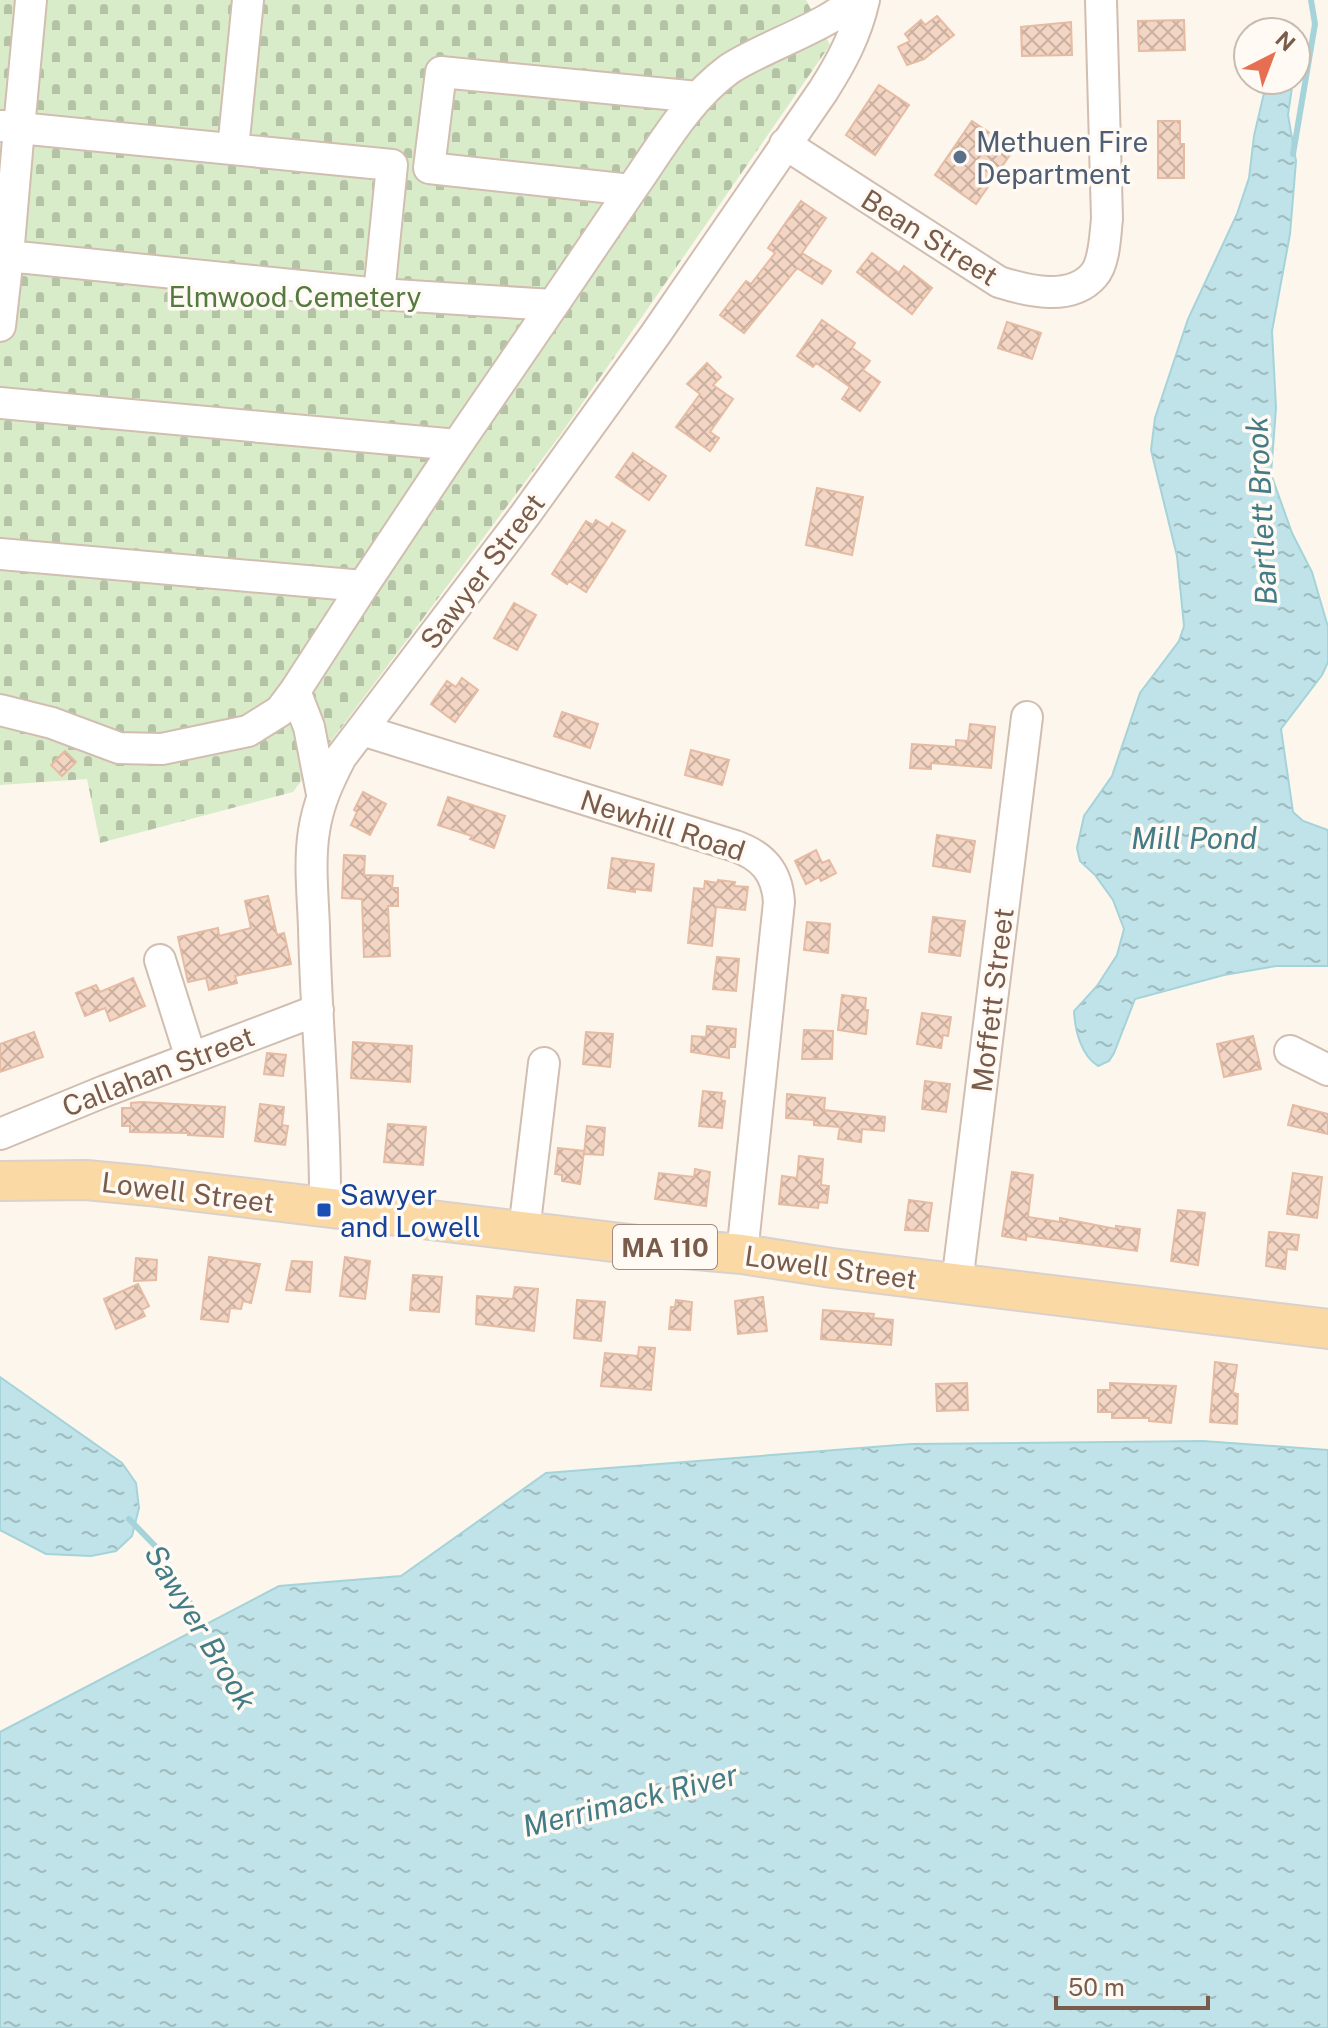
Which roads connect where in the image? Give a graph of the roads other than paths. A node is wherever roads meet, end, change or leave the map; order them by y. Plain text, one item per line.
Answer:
1 (31, 0) edge
2 (248, 0) edge
3 (852, 0) edge
4 (864, 0) edge
5 (1101, 0) edge
6 (698, 97) junction
7 (10, 127) edge
8 (785, 144) junction
9 (233, 149) junction
10 (392, 165) junction
11 (429, 168) junction
12 (631, 190) junction
13 (4, 256) edge
14 (379, 294) junction
15 (553, 305) junction
16 (0, 326) edge
17 (0, 403) edge
18 (457, 445) junction
19 (0, 554) edge
20 (363, 586) junction
21 (295, 691) junction
22 (0, 710) edge
23 (1027, 717) dead end
24 (362, 730) junction
25 (322, 794) junction
26 (160, 960) dead end
27 (318, 1010) junction
28 (1290, 1051) dead end
29 (191, 1058) junction
30 (544, 1063) dead end
31 (1328, 1070) edge
32 (0, 1134) edge
33 (0, 1181) edge
34 (325, 1208) junction
35 (524, 1231) junction
36 (742, 1254) junction
37 (957, 1283) junction
38 (1328, 1329) edge

1 - 7 street
2 - 9 street
3 - 6 street
4 - 8 street, Sawyer Street
5 - 8 street, Bean Street
6 - 11 street
6 - 12 street
7 - 9 street
7 - 13 street
8 - 24 street, Sawyer Street
9 - 10 street
10 - 11 street
10 - 14 street
11 - 12 street
12 - 15 street
13 - 14 street
13 - 16 street
14 - 15 street
15 - 18 street
17 - 18 street
18 - 20 street
19 - 20 street
20 - 21 street
21 - 22 street
21 - 25 street
23 - 37 street, Moffett Street
24 - 25 street, Sawyer Street
24 - 36 street, Newhill Road
25 - 27 street, Sawyer Street
26 - 29 street
27 - 29 street, Callahan Street
27 - 34 street, Sawyer Street
28 - 31 street
29 - 32 street, Callahan Street
30 - 35 street
33 - 34 main road, Lowell Street / MA 110
34 - 35 main road, Lowell Street / MA 110
35 - 36 main road, Lowell Street / MA 110
36 - 37 main road, Lowell Street / MA 110
37 - 38 main road, Lowell Street / MA 110

